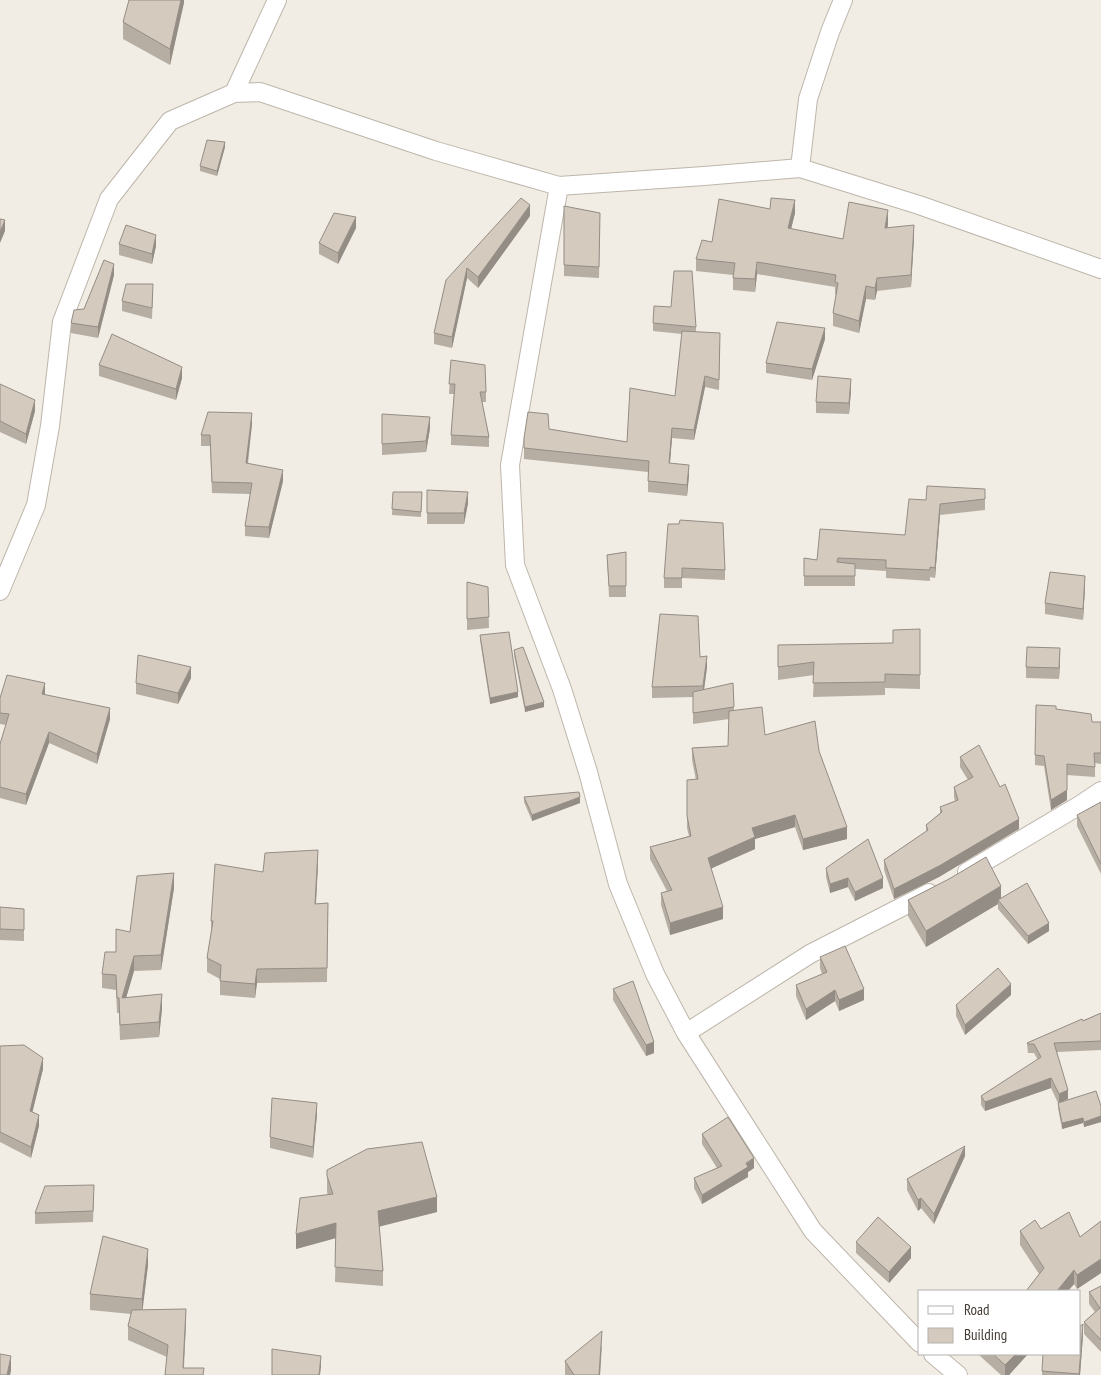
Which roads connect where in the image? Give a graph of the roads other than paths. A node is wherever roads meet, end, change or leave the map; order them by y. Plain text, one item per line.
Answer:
1 (277, 0) edge
2 (843, 0) edge
3 (234, 93) junction
4 (800, 168) junction
5 (559, 186) junction
6 (1101, 269) edge
7 (0, 591) edge
8 (1101, 791) edge
9 (686, 1033) junction
10 (918, 1341) edge
11 (934, 1355) edge
12 (958, 1375) edge

1 - 3 street
2 - 4 street
3 - 5 street
3 - 7 street
4 - 5 street
4 - 6 street
5 - 9 street
8 - 9 street
9 - 10 street
11 - 12 street

